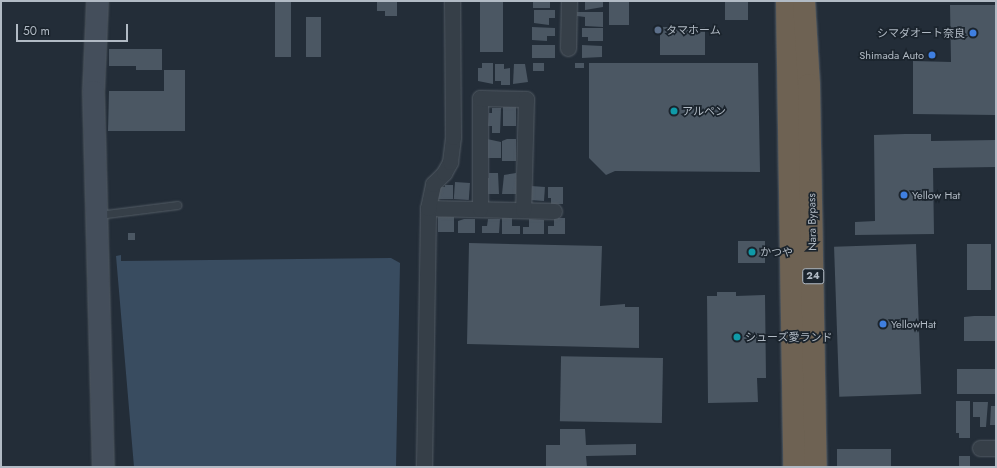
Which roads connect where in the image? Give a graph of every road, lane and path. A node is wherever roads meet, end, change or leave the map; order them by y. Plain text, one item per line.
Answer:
1 (97, 1) edge
2 (452, 1) edge
3 (569, 1) edge
4 (804, 1) edge
5 (818, 1) edge
6 (787, 7) edge
7 (568, 48) dead end
8 (809, 85) junction
9 (177, 205) dead end
10 (428, 208) junction
11 (480, 209) junction
12 (523, 210) junction
13 (554, 211) dead end
14 (98, 215) junction
15 (980, 448) dead end
16 (996, 448) edge
17 (103, 467) edge
18 (424, 467) edge
19 (794, 467) edge
20 (816, 467) edge

1 - 14 street
2 - 10 street
3 - 7 street
4 - 8 highway, Nara Bypass / 24
5 - 8 highway
6 - 19 highway, Nara Bypass / 24
8 - 20 highway, Nara Bypass / 24
9 - 14 lane
10 - 11 street
10 - 18 street
11 - 12 street
11 - 12 street
12 - 13 street
14 - 17 street
15 - 16 street

